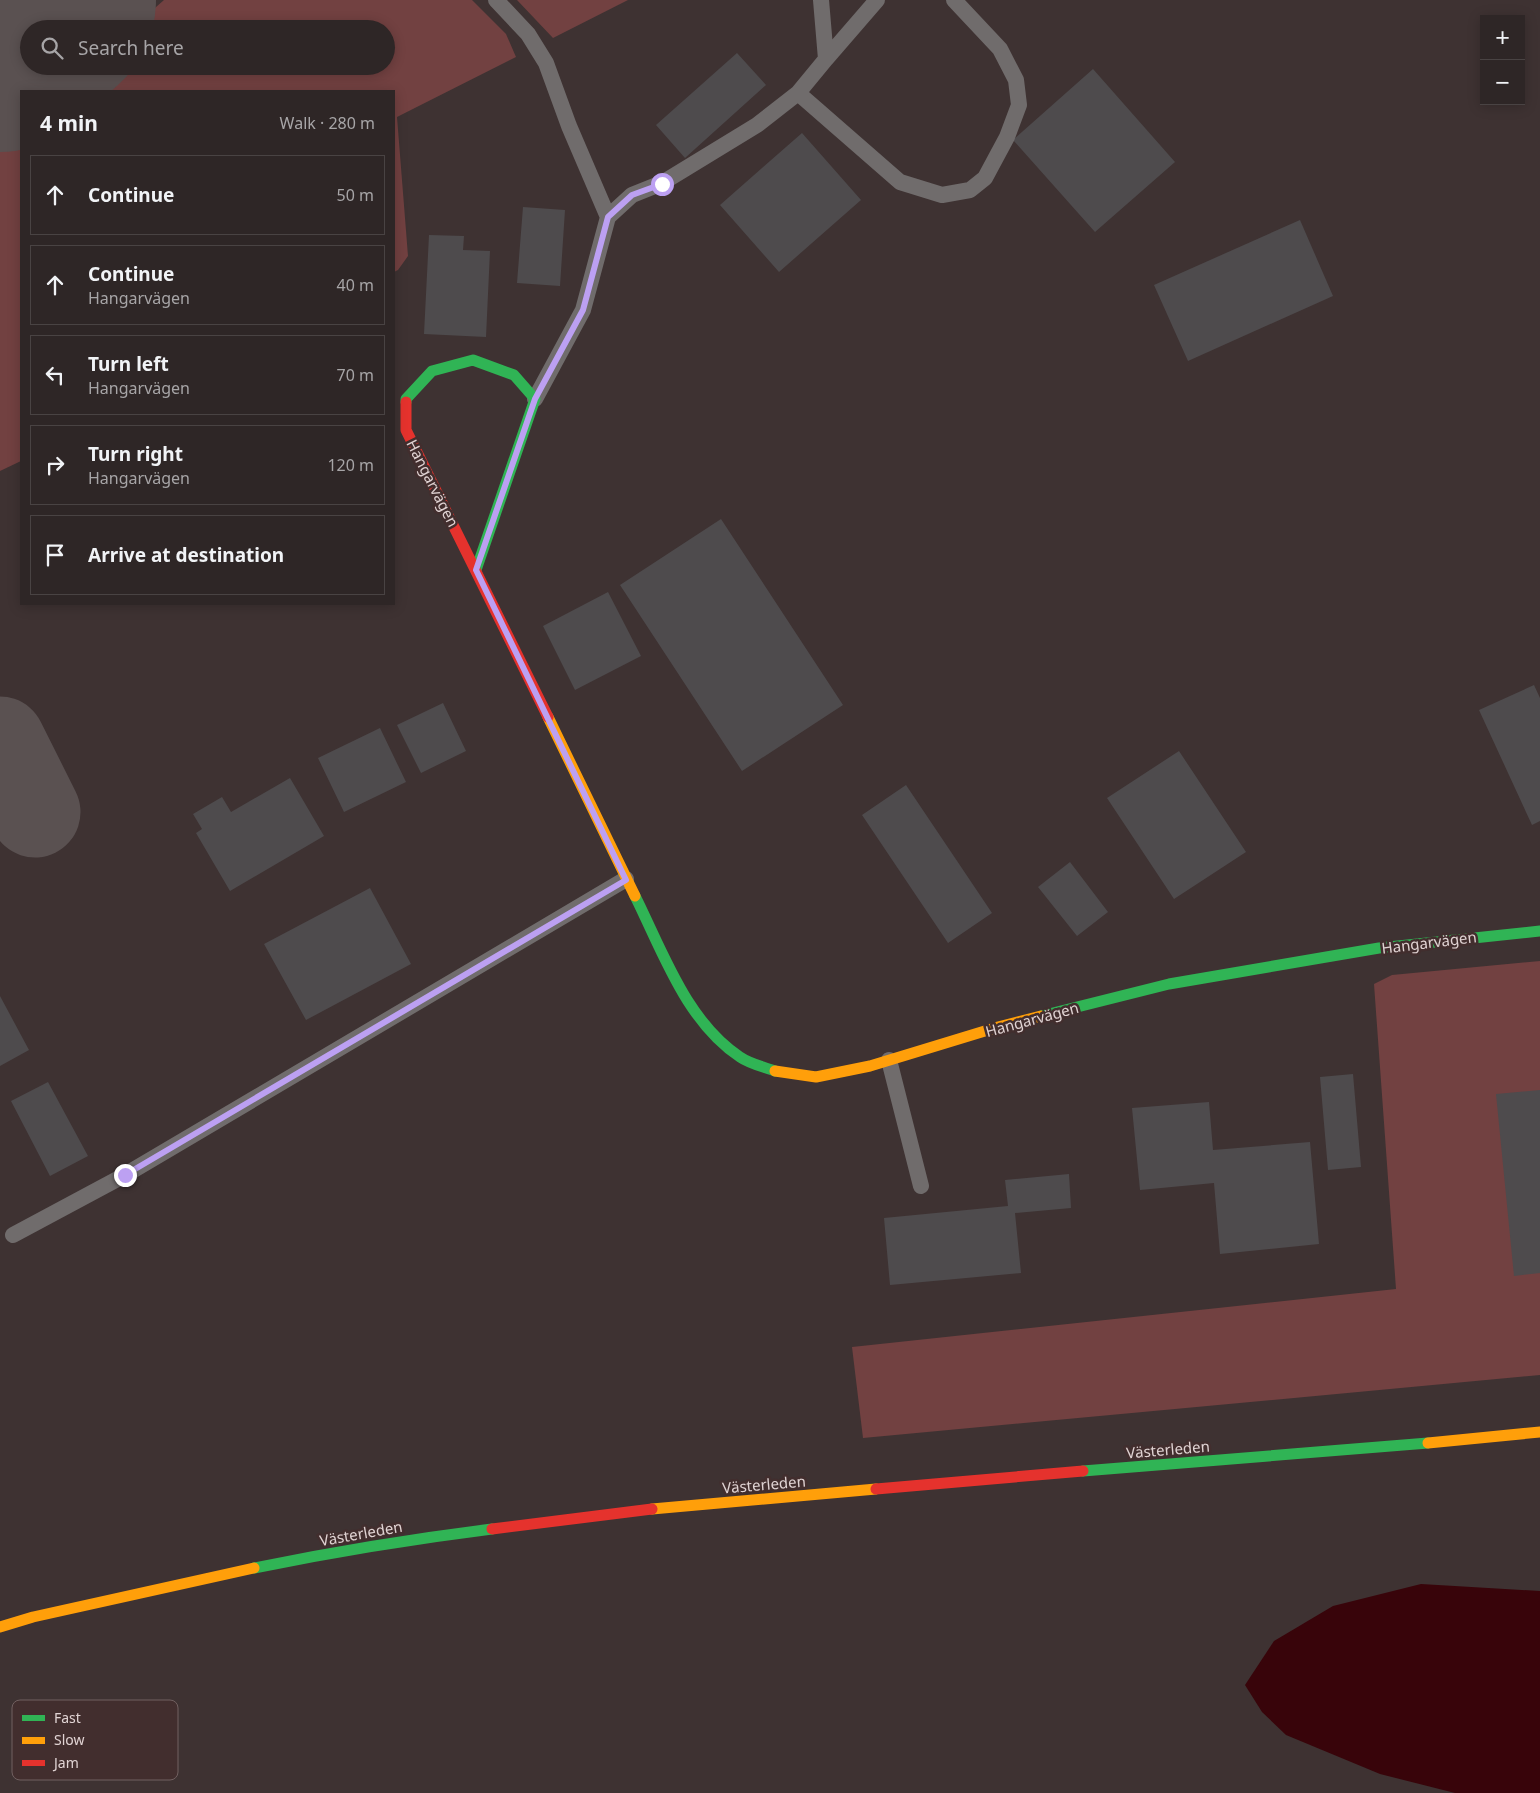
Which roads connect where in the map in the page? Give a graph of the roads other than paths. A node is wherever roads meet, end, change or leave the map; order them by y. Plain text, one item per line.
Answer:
1 (496, 0) edge
2 (821, 0) edge
3 (877, 0) edge
4 (954, 0) edge
5 (826, 59) junction
6 (798, 93) junction
7 (608, 217) junction
8 (535, 399) junction
9 (476, 570) junction
10 (626, 880) junction
11 (1540, 930) edge
12 (889, 1060) junction
13 (921, 1186) dead end
14 (13, 1235) dead end
15 (1540, 1432) edge
16 (0, 1627) edge

1 - 7 lane
2 - 5 lane
3 - 5 lane
4 - 6 lane
5 - 6 lane
6 - 7 lane
7 - 8 lane
8 - 9 street
8 - 9 street, Hangarvägen
9 - 10 street, Hangarvägen
10 - 12 street, Hangarvägen
10 - 14 lane
11 - 12 street, Hangarvägen
12 - 13 lane
15 - 16 street, Västerleden

